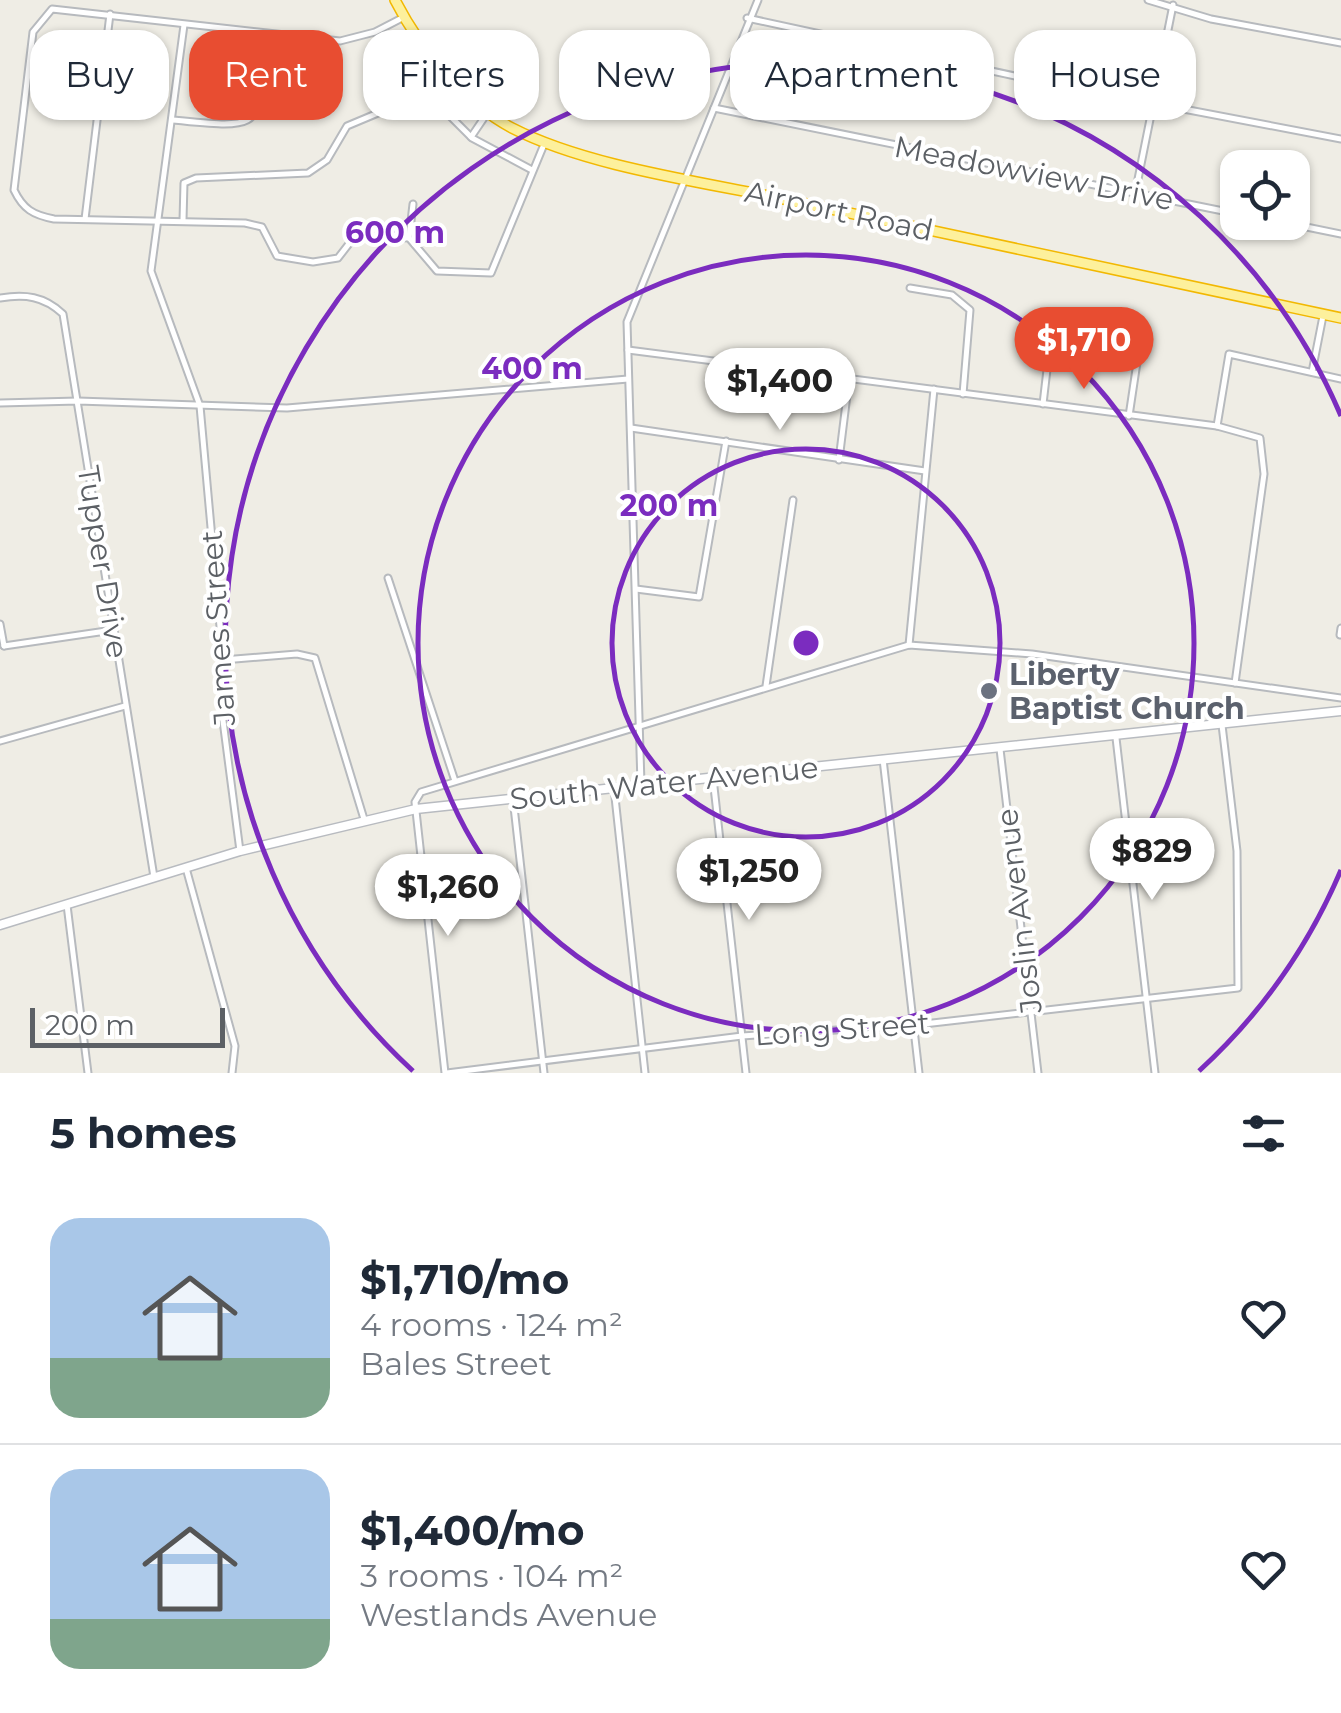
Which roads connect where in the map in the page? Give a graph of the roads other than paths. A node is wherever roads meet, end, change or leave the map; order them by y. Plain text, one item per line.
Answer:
1 (396, 0) edge
2 (758, 0) edge
3 (1148, 0) edge
4 (1174, 4) junction
5 (110, 14) junction
6 (404, 16) junction
7 (747, 18) junction
8 (184, 25) junction
9 (223, 30) edge
10 (414, 30) edge
11 (1169, 30) edge
12 (343, 40) edge
13 (1341, 42) edge
14 (1014, 74) edge
15 (714, 108) junction
16 (1196, 112) edge
17 (172, 120) junction
18 (250, 120) edge
19 (483, 120) edge
20 (503, 120) edge
21 (1151, 120) edge
22 (472, 137) junction
23 (1341, 139) edge
24 (546, 142) junction
25 (532, 170) junction
26 (683, 177) junction
27 (1135, 194) junction
28 (413, 204) dead end
29 (1220, 211) edge
30 (85, 219) junction
31 (158, 220) junction
32 (183, 221) junction
33 (1310, 228) edge
34 (1341, 234) edge
35 (409, 238) junction
36 (910, 288) dead end
37 (0, 298) edge
38 (1323, 314) junction
39 (1053, 318) dead end
40 (1341, 318) edge
41 (1142, 329) dead end
42 (628, 350) junction
43 (1312, 372) junction
44 (628, 379) junction
45 (848, 379) junction
46 (1341, 379) edge
47 (934, 389) junction
48 (963, 394) junction
49 (78, 400) junction
50 (0, 403) edge
51 (1043, 404) junction
52 (200, 406) junction
53 (1129, 416) junction
54 (1217, 426) junction
55 (630, 428) junction
56 (726, 442) junction
57 (840, 460) junction
58 (925, 470) junction
59 (793, 500) dead end
60 (388, 578) dead end
61 (635, 589) junction
62 (0, 624) edge
63 (114, 630) junction
64 (908, 644) junction
65 (2, 649) edge
66 (223, 660) junction
67 (1234, 683) junction
68 (766, 686) junction
69 (1341, 698) edge
70 (125, 706) junction
71 (1341, 711) edge
72 (1222, 722) junction
73 (640, 724) junction
74 (1116, 738) junction
75 (0, 741) edge
76 (1000, 750) junction
77 (883, 759) junction
78 (713, 778) junction
79 (455, 781) junction
80 (641, 784) junction
81 (614, 787) junction
82 (513, 798) junction
83 (416, 810) junction
84 (364, 819) junction
85 (240, 850) junction
86 (186, 867) junction
87 (154, 878) junction
88 (66, 905) junction
89 (0, 925) edge
90 (1144, 998) junction
91 (1031, 1009) junction
92 (915, 1026) junction
93 (742, 1036) junction
94 (642, 1048) junction
95 (542, 1063) junction
96 (88, 1073) edge
97 (232, 1073) edge
98 (446, 1073) edge
99 (544, 1073) edge
100 (645, 1073) edge
101 (746, 1073) edge
102 (918, 1073) edge
103 (1038, 1073) edge
104 (1156, 1073) edge

1 - 6 highway, Airport Road
2 - 7 street
3 - 4 street
4 - 11 street
4 - 13 street
5 - 8 street
5 - 30 street
5 - 30 street
6 - 10 highway, Airport Road
6 - 12 street
7 - 14 street
7 - 15 street
8 - 9 street
8 - 17 street, James Street
15 - 26 street
15 - 27 street, Meadowview Drive
16 - 23 street
17 - 18 street
17 - 31 street, James Street
19 - 22 street
20 - 24 highway, Airport Road
21 - 27 street
22 - 25 street
22 - 32 street
24 - 25 street
24 - 26 highway, Airport Road
25 - 35 street
26 - 38 highway, Airport Road
26 - 42 street
27 - 29 street, Meadowview Drive
28 - 35 street
30 - 31 street
31 - 32 street
31 - 52 street, James Street
32 - 35 street
33 - 34 street
36 - 48 street
37 - 49 street, Tupper Drive
38 - 40 highway, Airport Road
38 - 43 street
39 - 51 street
41 - 53 street
42 - 44 street
42 - 45 street
43 - 46 street
43 - 54 street
44 - 52 street
44 - 55 street
45 - 47 street
45 - 57 street
47 - 48 street
47 - 58 street
48 - 51 street
49 - 50 street
49 - 52 street
49 - 63 street, Tupper Drive
51 - 53 street
52 - 66 street, James Street
53 - 54 street
54 - 67 street
55 - 56 street
55 - 61 street
56 - 57 street
56 - 61 street
57 - 58 street
58 - 64 street
59 - 68 street
60 - 79 street
61 - 73 street
62 - 65 street
63 - 65 street
63 - 70 street, Tupper Drive
64 - 67 street
64 - 68 street
66 - 84 street
66 - 85 street, James Street
67 - 69 street
68 - 73 street
70 - 75 street
70 - 87 street, Tupper Drive
71 - 72 main road, South Water Avenue
72 - 74 main road, South Water Avenue
72 - 90 street, Long Street
73 - 79 street
73 - 80 street
74 - 76 main road, South Water Avenue
74 - 90 street
76 - 77 main road, South Water Avenue
76 - 91 street, Joslin Avenue
77 - 78 main road, South Water Avenue
77 - 92 street
78 - 80 main road, South Water Avenue
78 - 93 street
79 - 83 street
80 - 81 main road, South Water Avenue
81 - 82 main road, South Water Avenue
81 - 94 street
82 - 83 main road, South Water Avenue
82 - 95 street
83 - 84 main road, South Water Avenue
83 - 98 street
84 - 85 main road, South Water Avenue
85 - 86 main road, South Water Avenue
86 - 87 main road, South Water Avenue
86 - 97 street
87 - 88 main road, South Water Avenue
88 - 89 main road, South Water Avenue
88 - 96 street
90 - 91 street, Long Street
90 - 104 street
91 - 92 street, Long Street
91 - 103 street, Joslin Avenue
92 - 93 street, Long Street
92 - 102 street
93 - 94 street, Long Street
93 - 101 street
94 - 95 street, Long Street
94 - 100 street
95 - 98 street, Long Street
95 - 99 street

